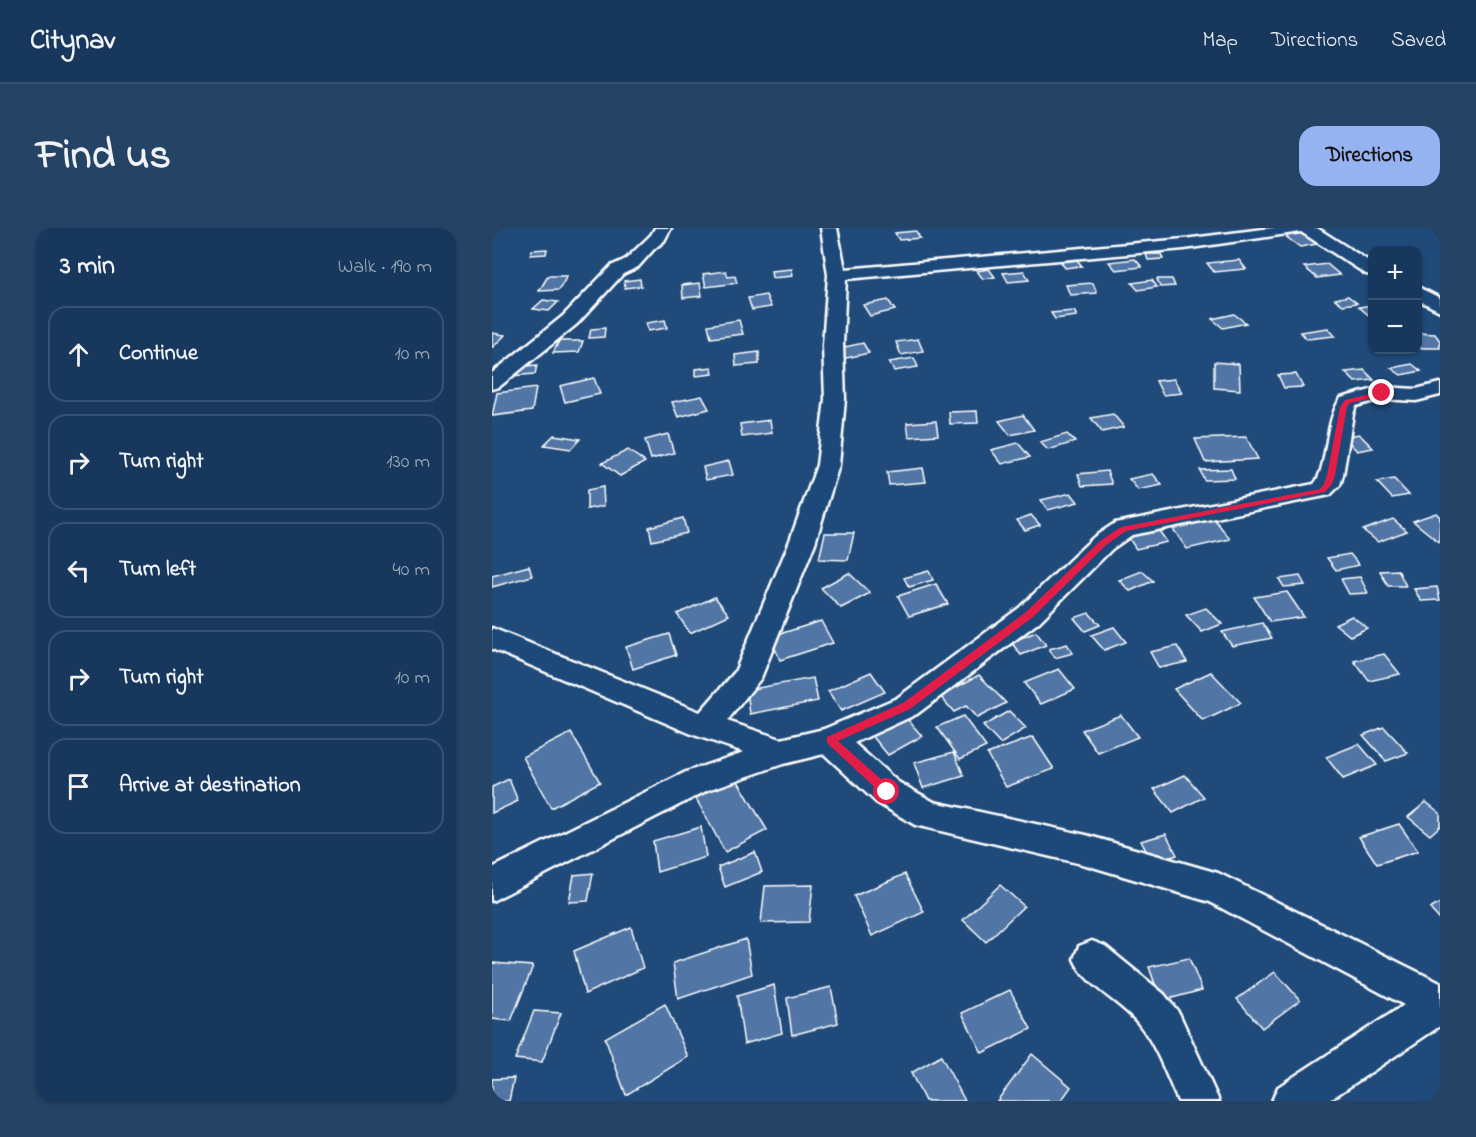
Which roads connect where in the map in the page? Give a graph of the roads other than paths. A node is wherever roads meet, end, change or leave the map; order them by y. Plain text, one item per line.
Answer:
1 (663, 228) edge
2 (829, 228) edge
3 (1298, 228) edge
4 (1306, 228) edge
5 (1368, 267) edge
6 (837, 275) junction
7 (1422, 295) edge
8 (1440, 306) edge
9 (492, 383) edge
10 (1440, 389) edge
11 (492, 638) edge
12 (705, 728) junction
13 (830, 740) junction
14 (781, 752) junction
15 (492, 885) edge
16 (1092, 959) dead end
17 (1440, 1004) edge
18 (1200, 1101) edge
19 (1292, 1101) edge

1 - 9 street
2 - 6 street
3 - 6 street
4 - 5 street
6 - 12 street
7 - 8 street
10 - 13 street
11 - 12 street
12 - 14 street
13 - 14 street
13 - 17 street
14 - 15 street
16 - 18 street
17 - 19 street

